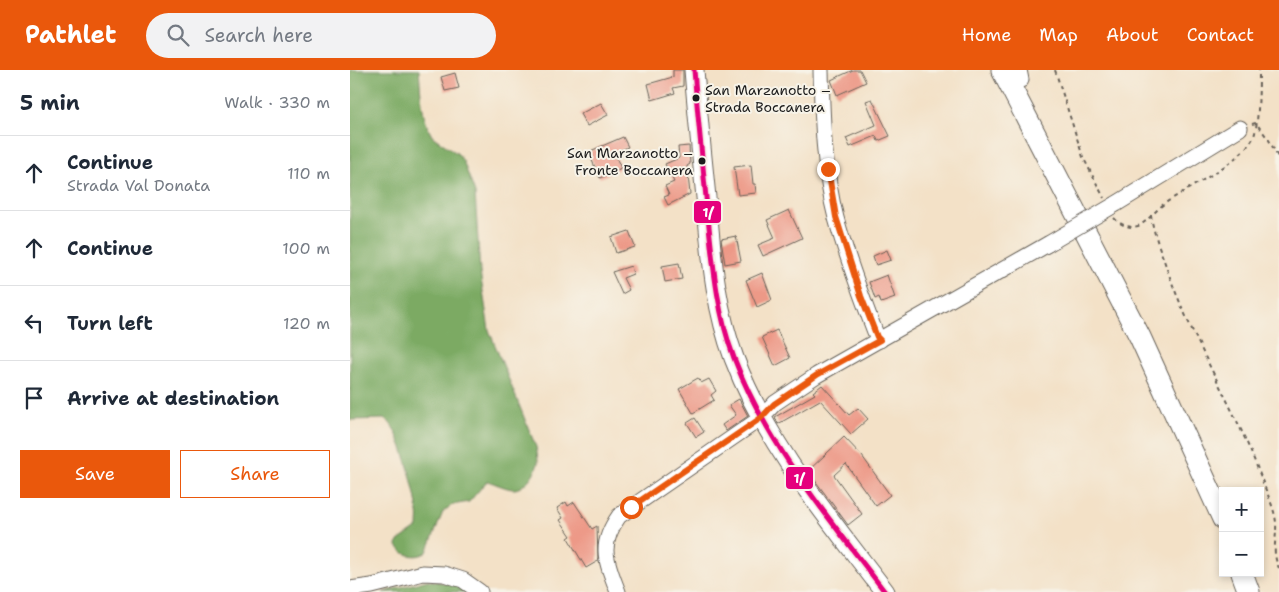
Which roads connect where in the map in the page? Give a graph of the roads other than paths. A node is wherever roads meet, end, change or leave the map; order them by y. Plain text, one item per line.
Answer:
1 (694, 70) edge
2 (821, 70) edge
3 (1002, 70) edge
4 (1019, 74) edge
5 (1240, 128) road end
6 (880, 340) junction
7 (761, 418) junction
8 (1222, 487) edge
9 (1219, 510) edge
10 (1243, 577) edge
11 (1257, 577) edge
12 (350, 589) edge
13 (480, 592) edge
14 (618, 592) edge
15 (885, 592) edge
16 (1249, 592) edge
17 (1262, 592) edge

1 - 7 main road
2 - 6 street
3 - 9 highway
4 - 8 highway
5 - 6 street, bridge
6 - 7 street
7 - 14 street
7 - 15 main road
10 - 16 highway
11 - 17 highway
12 - 13 street

